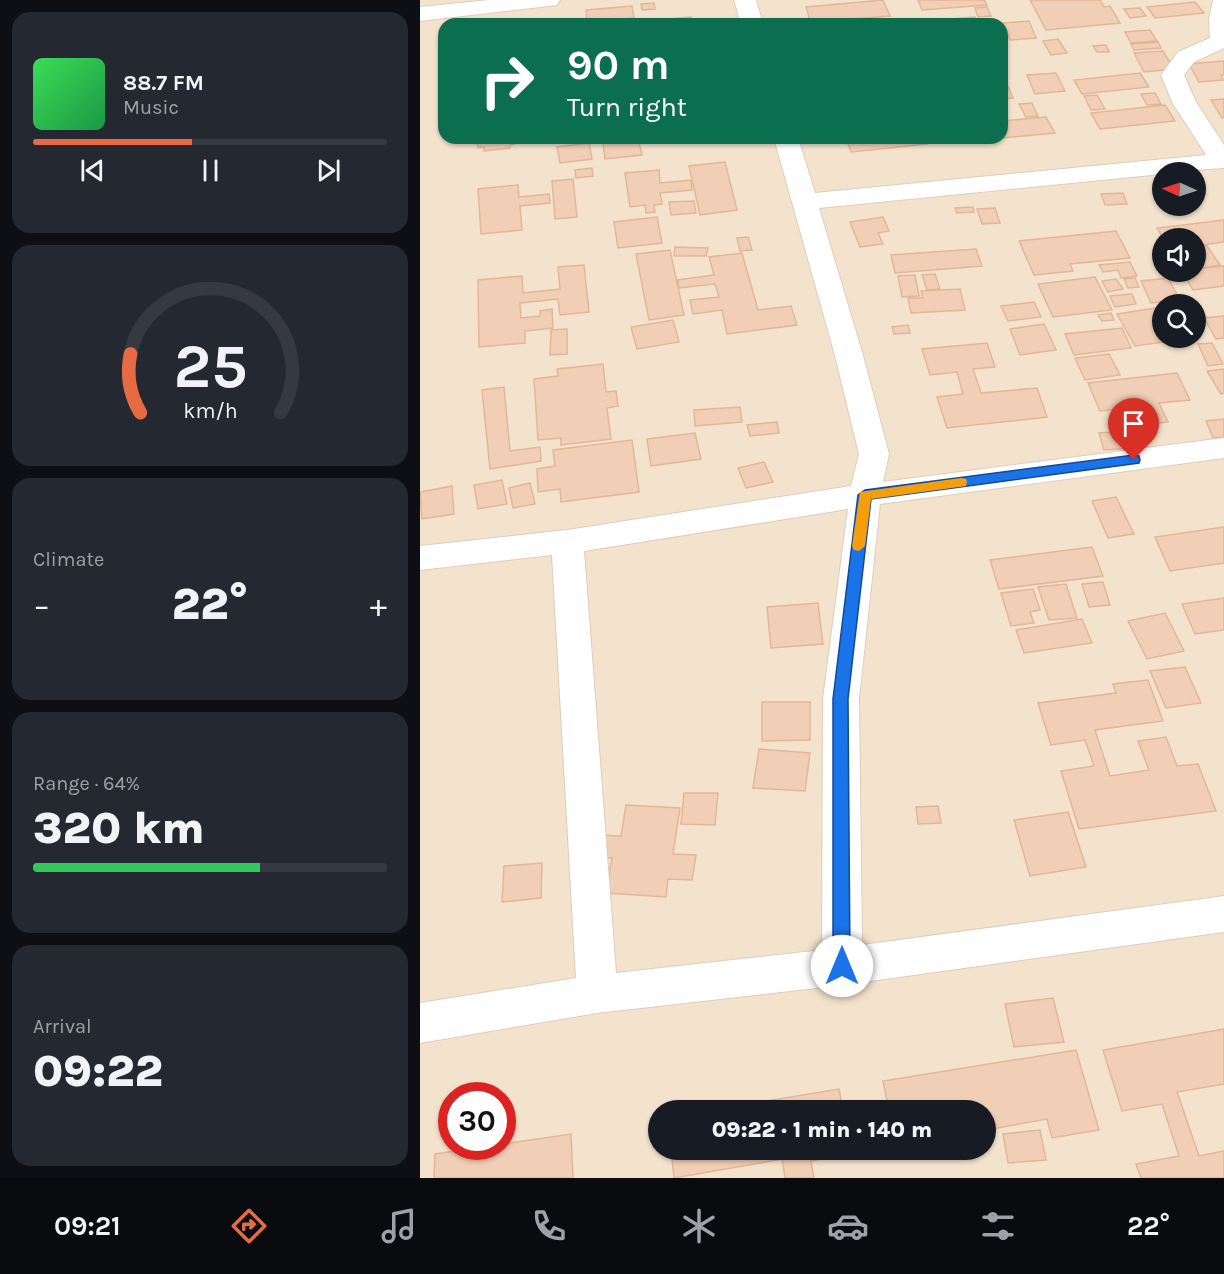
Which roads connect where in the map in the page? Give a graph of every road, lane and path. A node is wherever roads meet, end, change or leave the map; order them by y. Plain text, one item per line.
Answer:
1 (549, 0) edge
2 (745, 0) edge
3 (1224, 0) edge
4 (420, 14) edge
5 (750, 18) edge
6 (788, 144) edge
7 (1223, 161) edge
8 (805, 202) junction
9 (1224, 448) edge
10 (865, 495) junction
11 (567, 542) junction
12 (420, 558) edge
13 (1224, 914) edge
14 (842, 966) junction
15 (597, 994) junction
16 (420, 1023) edge

1 - 4 street
2 - 5 street
3 - 7 street
6 - 8 street
7 - 8 street
8 - 10 street
9 - 10 street
10 - 11 street
10 - 14 street
11 - 12 street
11 - 15 street
13 - 14 street
14 - 15 street
15 - 16 street

